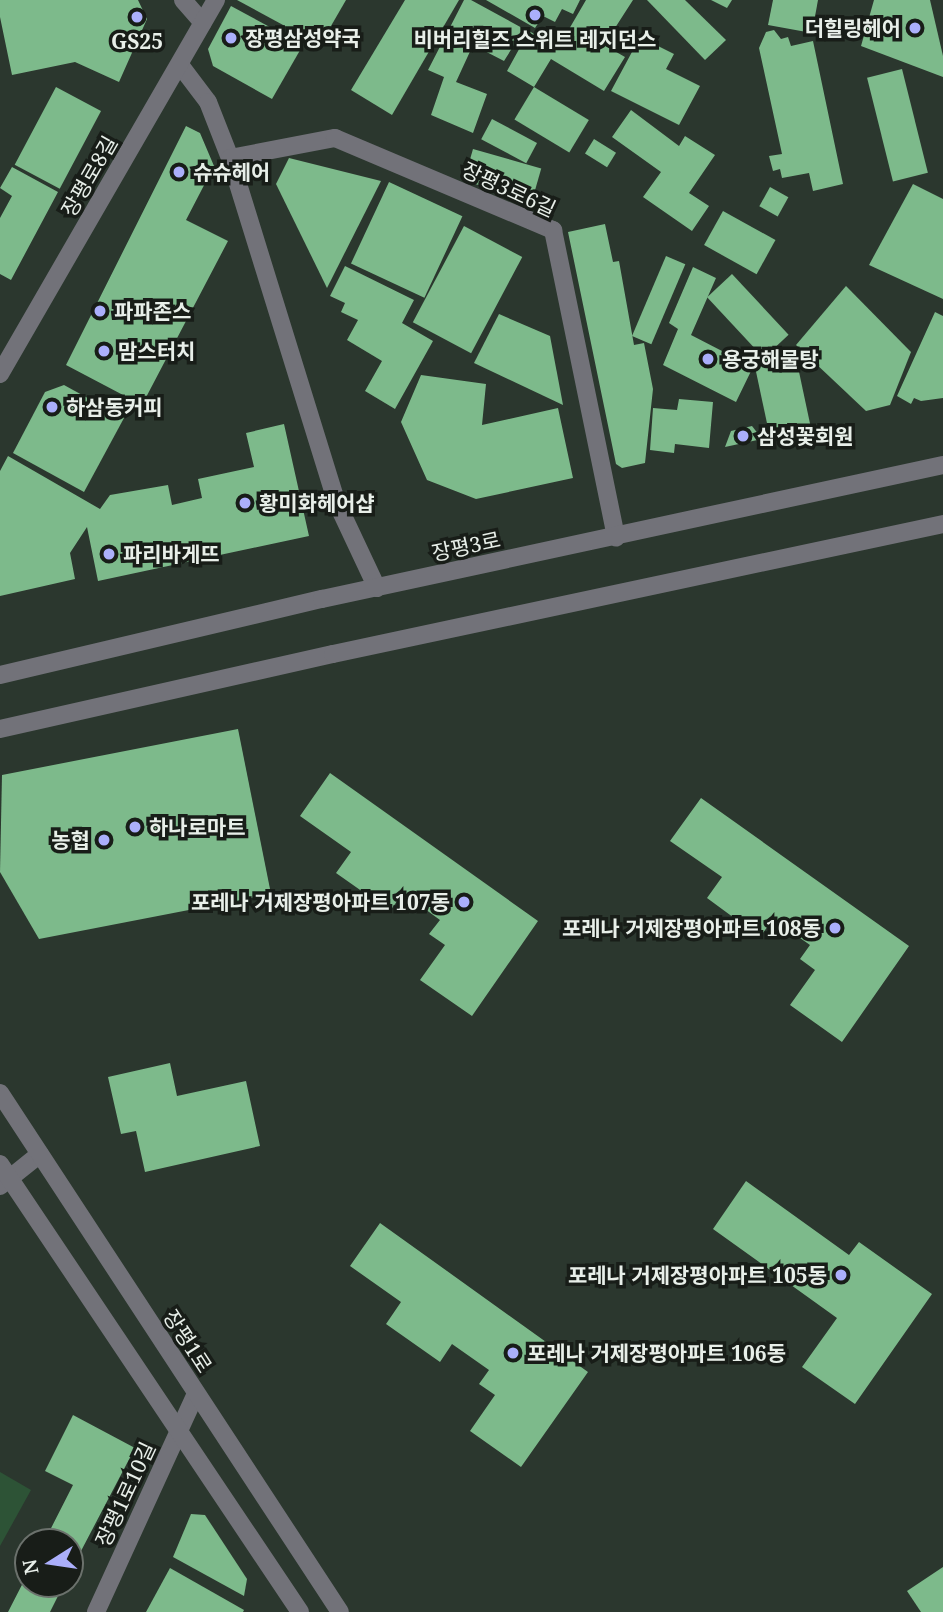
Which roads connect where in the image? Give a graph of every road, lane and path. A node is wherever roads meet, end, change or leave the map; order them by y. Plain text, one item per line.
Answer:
1 (183, 0) edge
2 (216, 0) edge
3 (203, 23) junction
4 (180, 65) junction
5 (230, 158) junction
6 (0, 373) edge
7 (943, 465) edge
8 (943, 524) edge
9 (616, 538) junction
10 (377, 588) junction
11 (0, 675) edge
12 (0, 729) edge
13 (0, 1093) edge
14 (40, 1154) junction
15 (3, 1176) edge
16 (196, 1394) junction
17 (179, 1431) junction
18 (96, 1612) edge
19 (300, 1612) edge
20 (340, 1612) edge

1 - 3 street
2 - 3 street, 장평로8길
3 - 4 street, 장평로8길
4 - 5 street
4 - 6 street, 장평로8길
5 - 9 street, 장평3로6길
5 - 10 street
7 - 9 street, 장평3로
8 - 12 street
9 - 10 street, 장평3로
10 - 11 street, 장평3로
13 - 14 street, 장평1로
14 - 15 street
14 - 16 street, 장평1로
15 - 17 street
16 - 17 street, 장평1로10길
16 - 20 street, 장평1로
17 - 18 street, 장평1로10길
17 - 19 street

